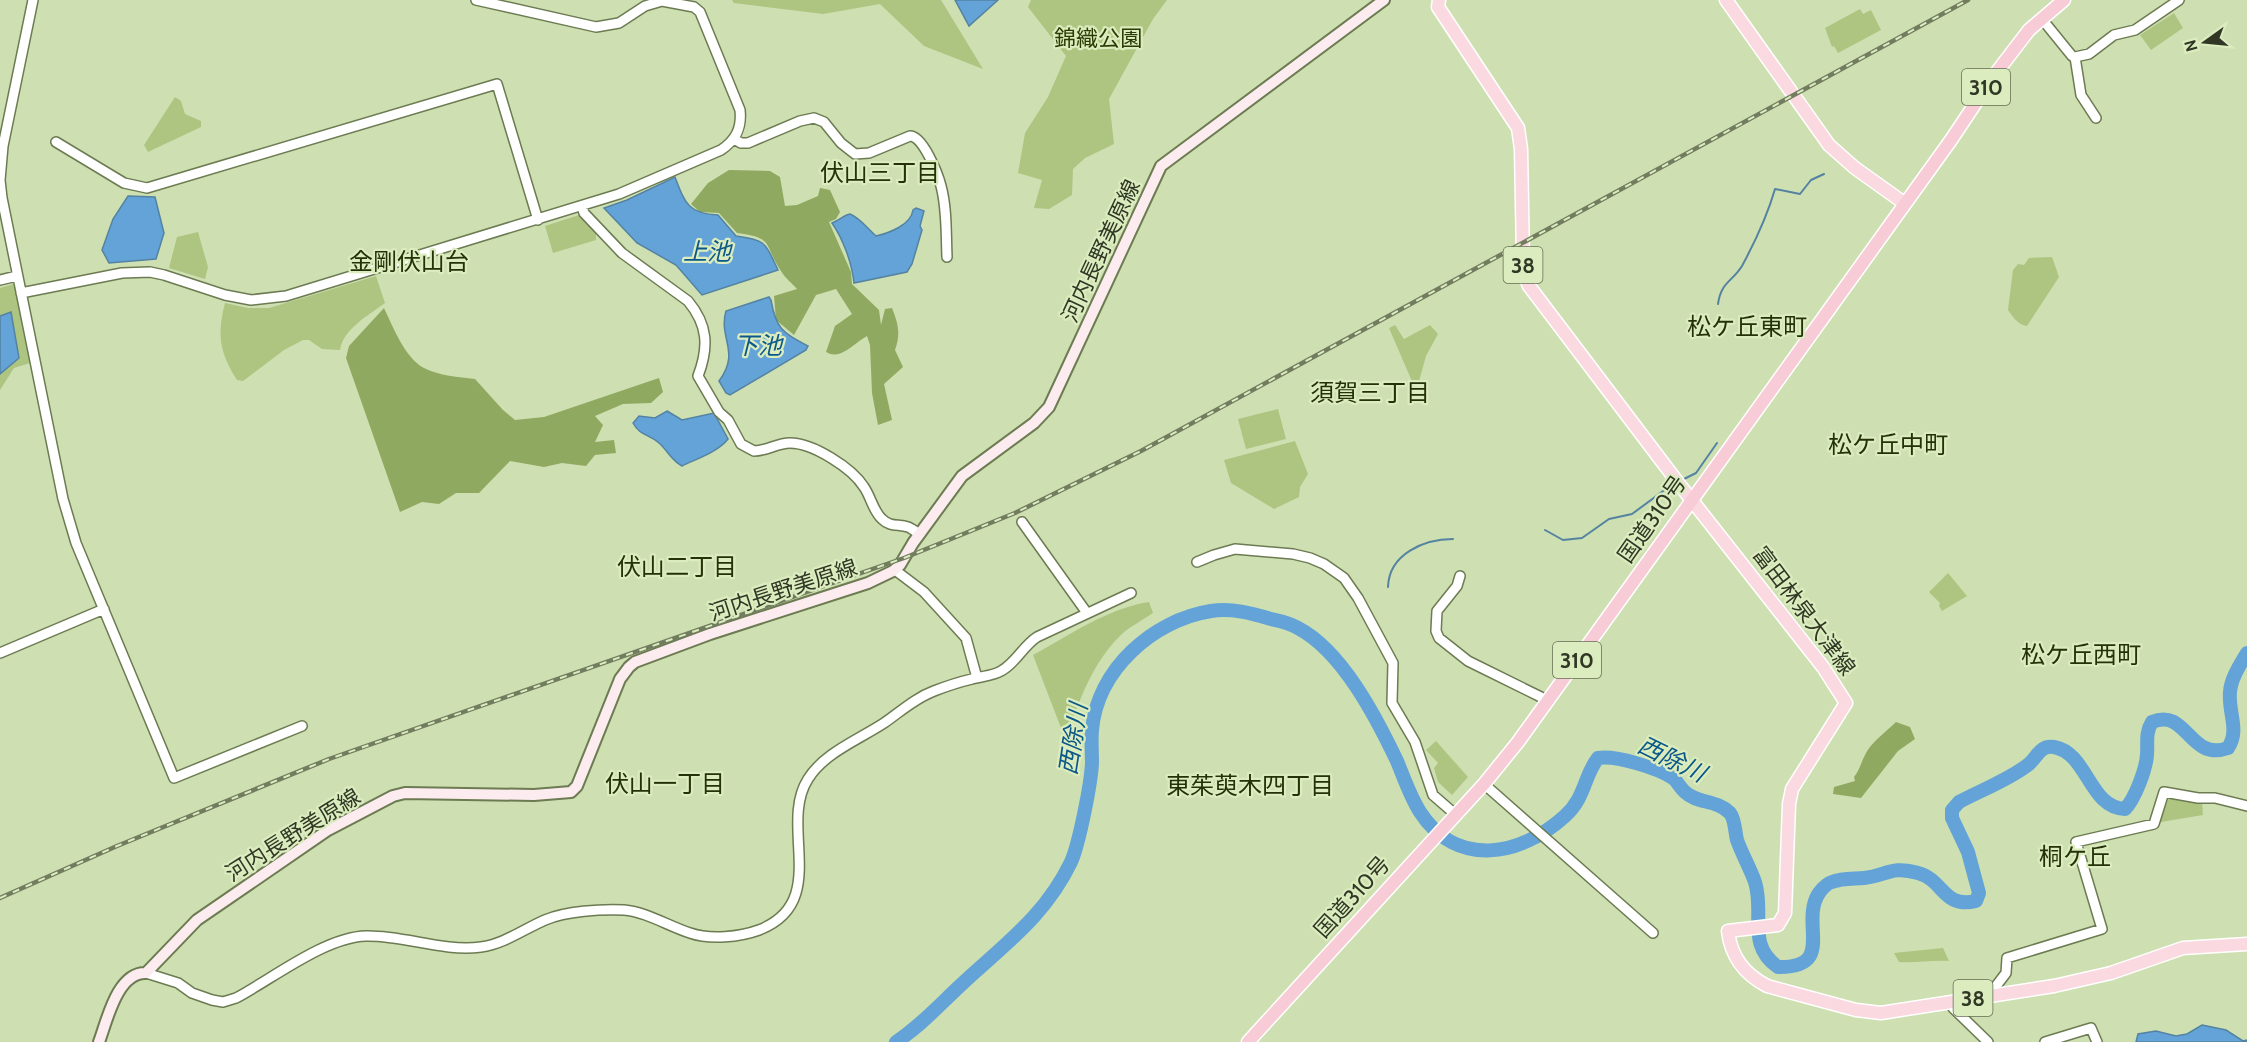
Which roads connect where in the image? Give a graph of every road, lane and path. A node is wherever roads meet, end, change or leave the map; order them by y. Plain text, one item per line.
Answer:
1 (33, 0) edge
2 (476, 0) edge
3 (1384, 0) edge
4 (1439, 0) edge
5 (1726, 0) edge
6 (2064, 0) edge
7 (2179, 0) edge
8 (2042, 19) junction
9 (2075, 57) junction
10 (2096, 118) dead end
11 (734, 139) junction
12 (56, 142) dead end
13 (1904, 203) junction
14 (582, 206) junction
15 (538, 220) junction
16 (947, 257) dead end
17 (17, 276) junction
18 (0, 280) edge
19 (21, 293) junction
20 (1692, 499) junction
21 (1022, 522) dead end
22 (920, 534) junction
23 (1197, 562) dead end
24 (895, 570) junction
25 (1460, 576) dead end
26 (1131, 594) dead end
27 (104, 609) junction
28 (1087, 613) junction
29 (0, 653) edge
30 (977, 678) junction
31 (1547, 700) junction
32 (302, 726) dead end
33 (1484, 784) junction
34 (2247, 806) edge
35 (1453, 818) junction
36 (1653, 933) dead end
37 (2247, 944) edge
38 (146, 973) junction
39 (1990, 994) junction
40 (1952, 1002) junction
41 (99, 1042) edge
42 (1248, 1042) edge
43 (1988, 1042) edge
44 (2045, 1042) edge
45 (2097, 1042) edge

1 - 17 street
2 - 11 street
3 - 22 main road, 河内長野美原線
4 - 20 main road, 富田林泉大津線 / 38
5 - 13 main road
6 - 8 highway, 国道310号 / 310
7 - 9 street
8 - 9 street
8 - 13 highway, 国道310号 / 310
9 - 10 street
11 - 14 street
11 - 16 street
12 - 15 street
13 - 20 highway, 国道310号 / 310
14 - 15 street
14 - 22 street
15 - 19 street
17 - 18 street
17 - 19 street
19 - 27 street
20 - 31 highway, 国道310号 / 310
20 - 40 main road, 富田林泉大津線 / 38
21 - 28 street
22 - 24 main road, 河内長野美原線
23 - 35 street
24 - 30 street
24 - 38 main road, 河内長野美原線
25 - 31 street
26 - 28 street
27 - 29 street
27 - 32 street
28 - 30 street
30 - 38 street
31 - 33 highway, 国道310号 / 310
33 - 35 highway, 国道310号 / 310
33 - 36 street
34 - 39 street
35 - 42 highway, 国道310号 / 310
37 - 39 main road, 富田林泉大津線 / 38
38 - 41 main road, 河内長野美原線
39 - 40 main road, 富田林泉大津線 / 38
40 - 43 street
44 - 45 street

